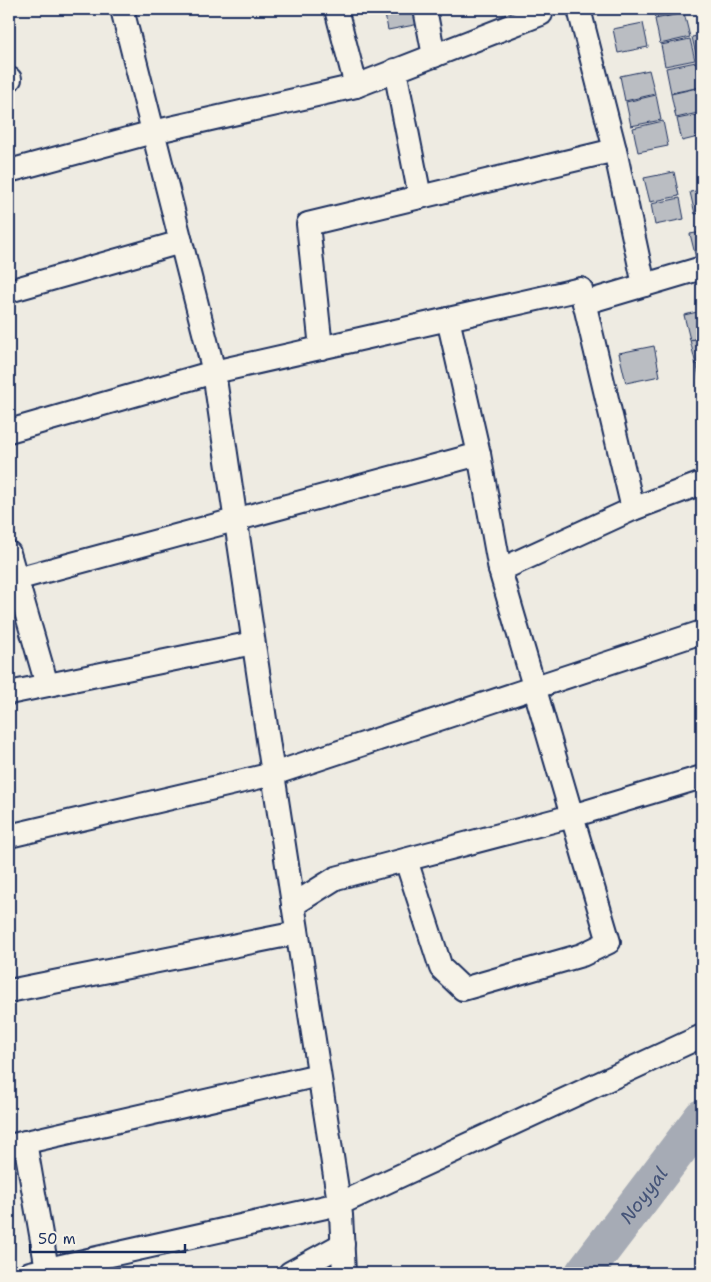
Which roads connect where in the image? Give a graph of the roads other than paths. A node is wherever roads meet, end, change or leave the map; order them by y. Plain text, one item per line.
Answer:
1 (122, 9) edge
2 (336, 9) edge
3 (425, 9) edge
4 (579, 9) edge
5 (546, 10) edge
6 (434, 56) junction
7 (395, 70) junction
8 (356, 86) junction
9 (153, 132) junction
10 (615, 150) junction
11 (9, 171) edge
12 (420, 197) junction
13 (181, 242) junction
14 (702, 268) edge
15 (644, 285) junction
16 (9, 291) edge
17 (584, 304) junction
18 (448, 319) junction
19 (321, 348) junction
20 (214, 372) junction
21 (9, 431) edge
22 (479, 454) junction
23 (702, 483) edge
24 (633, 510) junction
25 (235, 520) junction
26 (9, 553) edge
27 (500, 570) junction
28 (13, 580) edge
29 (702, 632) edge
30 (253, 643) junction
31 (48, 685) junction
32 (534, 687) junction
33 (9, 693) edge
34 (273, 774) junction
35 (702, 777) edge
36 (572, 816) junction
37 (9, 836) edge
38 (406, 860) junction
39 (293, 905) junction
40 (297, 934) junction
41 (9, 991) edge
42 (702, 1036) edge
43 (319, 1075) junction
44 (17, 1144) edge
45 (339, 1204) junction
46 (343, 1244) junction
47 (89, 1267) edge
48 (39, 1271) edge
49 (290, 1273) edge
50 (344, 1273) edge

1 - 9 street
2 - 8 street
3 - 6 street
4 - 10 street
5 - 6 street
6 - 7 street
7 - 8 street
7 - 12 street
8 - 9 street
9 - 11 street
9 - 13 street
10 - 12 street
10 - 15 street
12 - 19 street
13 - 16 street
13 - 20 street
14 - 15 street
15 - 17 street
17 - 18 street
17 - 24 street
18 - 19 street
18 - 22 street
19 - 20 street
20 - 21 street
20 - 25 street
22 - 25 street
22 - 27 street
23 - 24 street
24 - 27 street
25 - 28 street
25 - 30 street
26 - 28 street
27 - 32 street
28 - 31 street
29 - 32 street
30 - 31 street
30 - 34 street
31 - 33 street
32 - 34 street
32 - 36 street
34 - 37 street
34 - 39 street
35 - 36 street
36 - 38 street
36 - 38 street
38 - 39 street
39 - 40 street
40 - 41 street
40 - 43 street
42 - 45 street
43 - 44 street
43 - 45 street
44 - 48 street
45 - 46 street
45 - 47 street
46 - 49 street
46 - 50 street
47 - 48 street

